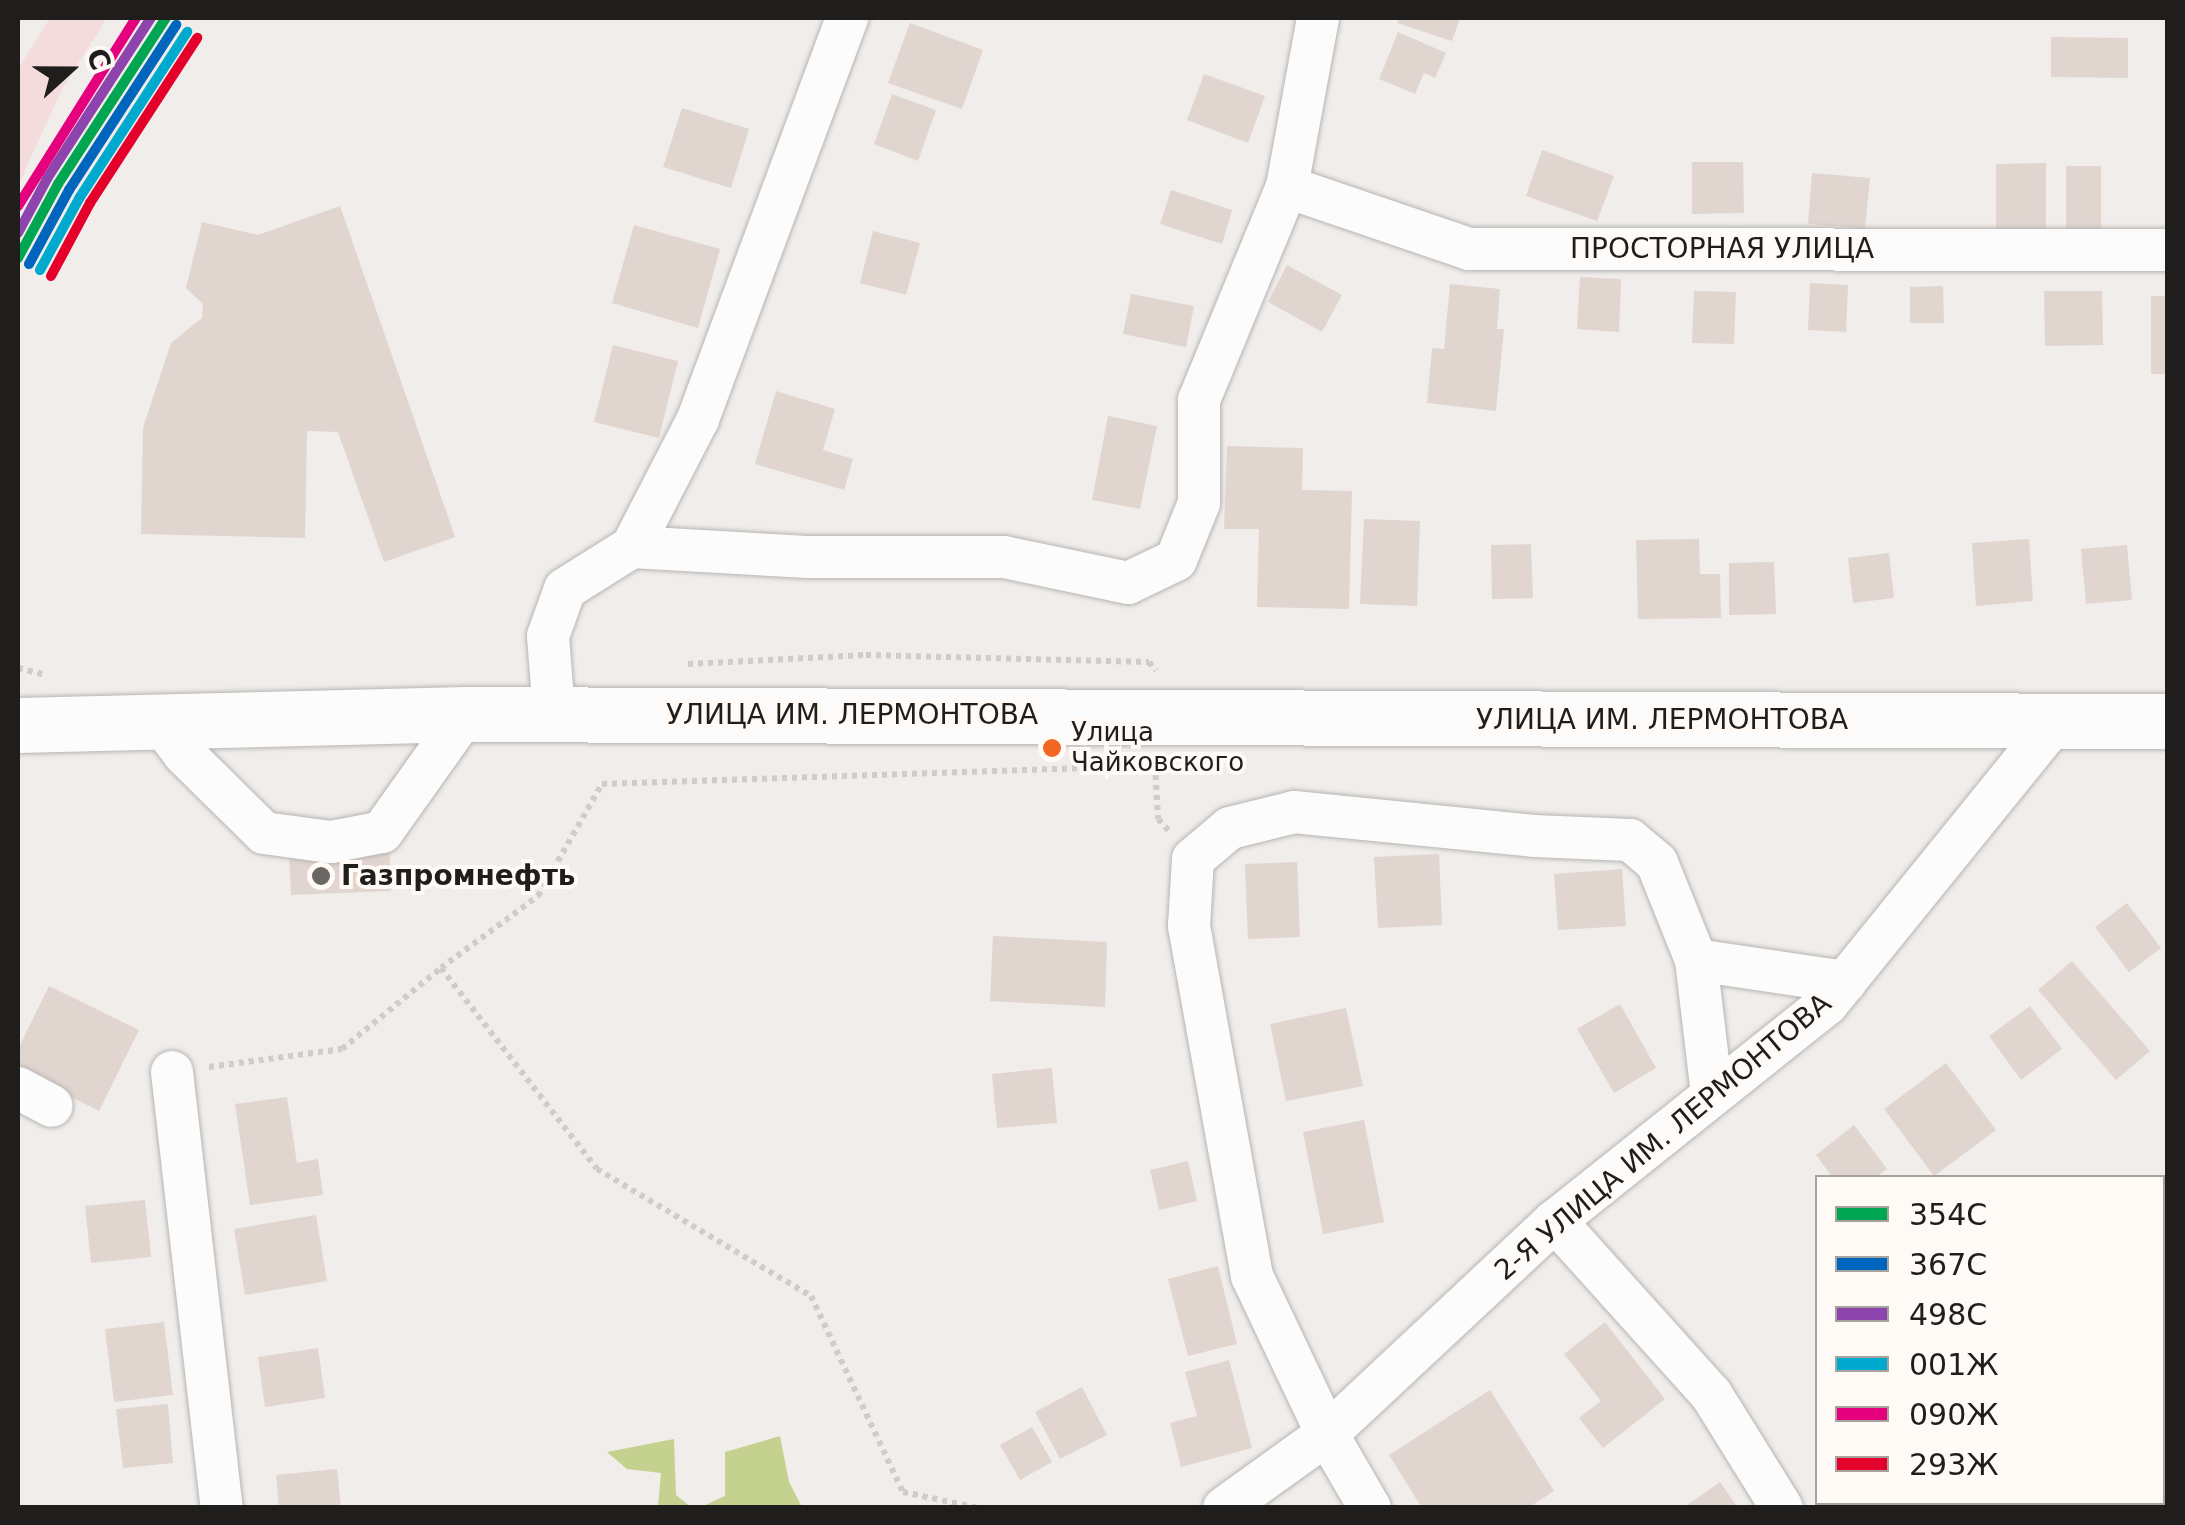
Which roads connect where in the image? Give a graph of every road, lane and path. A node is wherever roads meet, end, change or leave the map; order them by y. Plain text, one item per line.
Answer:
1 (847, 18) edge
2 (1318, 18) edge
3 (1287, 187) junction
4 (2168, 250) edge
5 (632, 547) junction
6 (466, 714) junction
7 (554, 714) junction
8 (2168, 721) edge
9 (160, 722) junction
10 (2056, 722) junction
11 (18, 726) edge
12 (1137, 766) dead end
13 (1097, 767) dead end
14 (1158, 819) dead end
15 (1696, 960) junction
16 (441, 968) junction
17 (1845, 982) junction
18 (172, 1072) joint
19 (1712, 1094) junction
20 (1555, 1221) junction
21 (1327, 1434) junction
22 (222, 1508) edge
23 (979, 1508) edge
24 (1224, 1508) edge
25 (1370, 1508) edge
26 (1782, 1508) edge

1 - 5 street
2 - 3 street
3 - 4 street, ПРОСТОРНАЯ УЛИЦА
3 - 5 street
5 - 7 street
6 - 7 highway, УЛИЦА ИМ. ЛЕРМОНТОВА
6 - 9 highway, УЛИЦА ИМ. ЛЕРМОНТОВА
6 - 9 street
7 - 10 highway, УЛИЦА ИМ. ЛЕРМОНТОВА
8 - 10 highway, УЛИЦА ИМ. ЛЕРМОНТОВА
9 - 11 highway, УЛИЦА ИМ. ЛЕРМОНТОВА
10 - 17 street, 2-Я УЛИЦА ИМ. ЛЕРМОНТОВА
12 - 14 path
13 - 16 path
15 - 17 street
15 - 19 street
15 - 21 street
16 - 18 path
16 - 23 path
17 - 19 street, 2-Я УЛИЦА ИМ. ЛЕРМОНТОВА
18 - 22 street
19 - 20 street, 2-Я УЛИЦА ИМ. ЛЕРМОНТОВА
20 - 21 street, 2-Я УЛИЦА ИМ. ЛЕРМОНТОВА
20 - 26 street
21 - 24 street, 2-Я УЛИЦА ИМ. ЛЕРМОНТОВА
21 - 25 street

